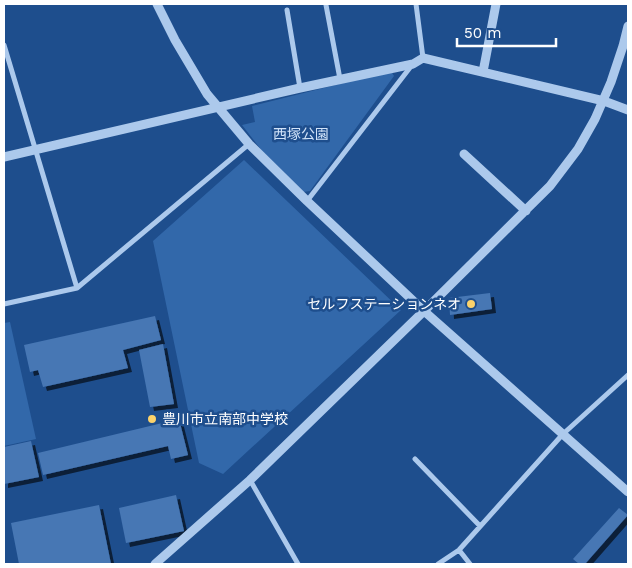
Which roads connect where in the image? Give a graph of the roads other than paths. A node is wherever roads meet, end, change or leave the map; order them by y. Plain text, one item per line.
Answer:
1 (157, 4) edge
2 (416, 4) edge
3 (496, 4) edge
4 (326, 6) dead end
5 (287, 10) dead end
6 (628, 26) edge
7 (4, 44) edge
8 (423, 58) junction
9 (413, 64) junction
10 (483, 72) junction
11 (340, 79) junction
12 (300, 88) junction
13 (604, 101) junction
14 (218, 107) junction
15 (628, 110) edge
16 (249, 144) junction
17 (35, 149) junction
18 (464, 154) dead end
19 (4, 157) edge
20 (306, 201) junction
21 (526, 210) junction
22 (77, 288) junction
23 (4, 304) edge
24 (424, 311) junction
25 (628, 375) edge
26 (563, 434) junction
27 (415, 458) dead end
28 (250, 480) junction
29 (628, 492) edge
30 (480, 526) junction
31 (459, 550) junction
32 (154, 564) edge
33 (298, 564) edge
34 (438, 564) edge
35 (470, 564) edge

1 - 14 street
2 - 8 street
3 - 10 street
4 - 11 street
5 - 12 street
6 - 13 street
7 - 17 street
8 - 9 street
8 - 10 street
9 - 11 street
9 - 20 street
10 - 13 street
11 - 12 street
12 - 14 street
13 - 15 street
13 - 21 street
14 - 16 street
14 - 17 street
16 - 20 street
16 - 22 street
17 - 19 street
17 - 22 street
18 - 21 street
20 - 24 street
21 - 24 street
22 - 23 street
24 - 26 street
24 - 28 street
25 - 26 street
26 - 29 street
26 - 30 street
27 - 30 street
28 - 32 street
28 - 33 street
30 - 31 street
31 - 34 street
31 - 35 street

